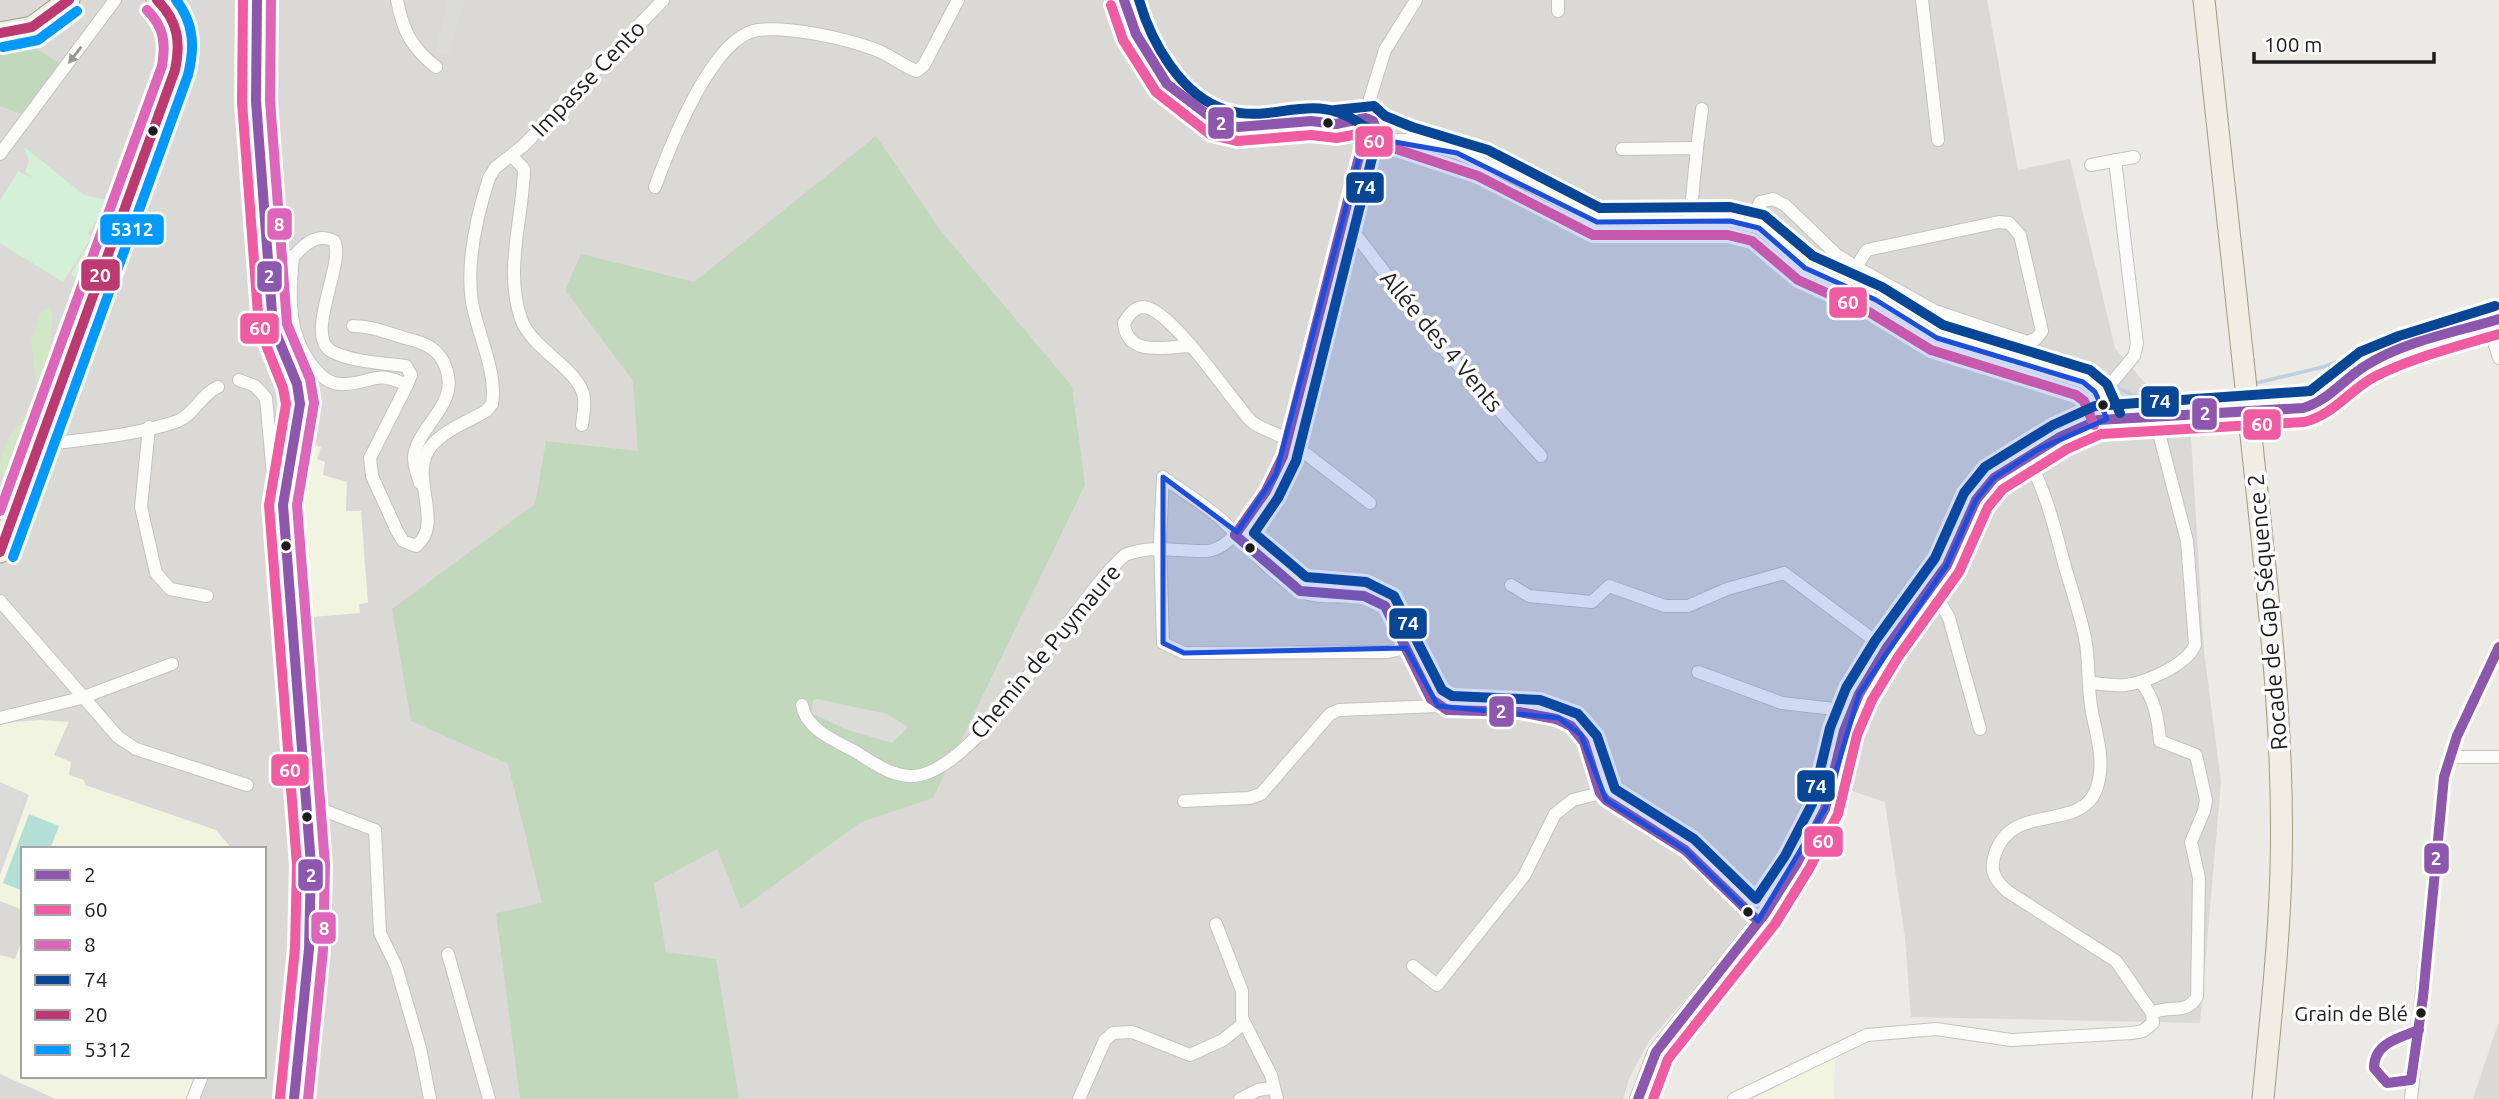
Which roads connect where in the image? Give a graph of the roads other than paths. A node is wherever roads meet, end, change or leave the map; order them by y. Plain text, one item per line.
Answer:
1 (69, 0) edge
2 (114, 0) edge
3 (157, 0) edge
4 (257, 0) edge
5 (397, 0) edge
6 (663, 0) edge
7 (958, 0) edge
8 (1124, 0) edge
9 (1416, 0) edge
10 (1922, 0) edge
11 (2204, 0) edge
12 (0, 33) edge
13 (436, 67) dead end
14 (1702, 109) dead end
15 (1364, 130) junction
16 (1938, 139) dead end
17 (1697, 148) junction
18 (1622, 149) dead end
19 (0, 155) edge
20 (512, 156) junction
21 (2134, 156) dead end
22 (2115, 160) junction
23 (2091, 165) dead end
24 (655, 187) dead end
25 (1690, 212) junction
26 (1753, 223) junction
27 (1343, 225) junction
28 (266, 253) junction
29 (293, 257) junction
30 (1856, 267) junction
31 (269, 285) junction
32 (290, 286) junction
33 (2493, 321) edge
34 (353, 326) dead end
35 (1190, 346) junction
36 (2499, 358) edge
37 (239, 380) dead end
38 (407, 385) junction
39 (218, 387) dead end
40 (2099, 398) junction
41 (2155, 418) junction
42 (2107, 419) junction
43 (582, 425) dead end
44 (149, 427) junction
45 (1288, 440) junction
46 (40, 445) junction
47 (1541, 456) dead end
48 (2027, 457) junction
49 (284, 485) junction
50 (423, 494) junction
51 (1370, 503) dead end
52 (1235, 535) junction
53 (1161, 549) junction
54 (0, 552) edge
55 (1511, 585) dead end
56 (1932, 587) junction
57 (207, 596) dead end
58 (0, 601) edge
59 (2499, 647) edge
60 (1406, 648) junction
61 (1886, 649) junction
62 (172, 664) dead end
63 (1698, 672) dead end
64 (2141, 682) junction
65 (2091, 683) junction
66 (82, 698) junction
67 (802, 705) dead end
68 (1438, 706) junction
69 (1852, 711) junction
70 (0, 718) edge
71 (1980, 729) dead end
72 (2449, 757) junction
73 (2499, 757) edge
74 (247, 785) dead end
75 (1600, 793) junction
76 (1184, 801) dead end
77 (306, 809) junction
78 (1758, 921) junction
79 (1216, 924) dead end
80 (448, 954) dead end
81 (1413, 966) dead end
82 (2152, 1013) junction
83 (1244, 1023) junction
84 (201, 1078) edge
85 (1274, 1093) edge
86 (1641, 1096) edge
87 (193, 1099) edge
88 (294, 1099) edge
89 (430, 1099) edge
90 (489, 1099) edge
91 (1079, 1099) edge
92 (1241, 1099) edge
93 (1734, 1099) edge
94 (2263, 1099) edge
95 (2410, 1099) edge

1 - 12 main road
2 -> 19 street
3 - 46 main road
4 - 28 main road
5 - 13 street
6 - 20 street, Impasse Cento
7 - 24 street
8 - 15 street
9 - 15 street
10 - 16 street
11 - 94 main road, Rocade de Gap Séquence 2, bridge
14 - 17 street
15 - 25 street
15 - 27 street
17 - 18 street
17 - 25 street
20 - 43 street
20 - 50 street, Impasse Cento
21 - 22 street
22 - 23 street
22 - 40 street
25 - 26 street
26 - 30 street
26 - 40 street
27 - 45 street
27 - 47 street, Allée des 4 Vents
28 - 29 street
28 - 31 main road
29 - 32 street
29 - 38 street
30 - 30 street
31 - 32 street
31 - 49 main road
32 - 38 street
33 - 36 street
33 - 41 street
34 - 50 street
35 - 35 street
35 - 45 street
37 - 49 street
38 - 50 street
39 - 44 street
40 - 42 street
41 - 42 street
41 - 64 street
42 - 48 street
44 - 46 street
44 - 57 street
45 - 51 street
45 - 52 street
46 - 54 main road
48 - 56 street
48 - 65 street
49 - 77 main road
52 - 53 street, Chemin de Puymaure
52 - 53 street
52 - 60 street
53 - 60 street
53 - 67 street, Chemin de Puymaure
55 - 61 street
56 - 61 street
56 - 71 street
58 - 66 street
59 - 72 street
60 - 68 street
61 - 69 street
62 - 66 street
63 - 69 street
64 - 65 street
64 - 82 street
65 - 82 street
66 - 70 street
66 - 74 street
68 - 75 street
68 - 76 street
69 - 78 street
72 - 73 street
72 - 95 street
75 - 78 street
75 - 81 street
77 - 88 main road
77 - 89 street
78 - 86 street
79 - 83 street
80 - 90 street
82 - 93 street
83 - 85 street
83 - 91 street
84 - 87 street
85 - 92 street

